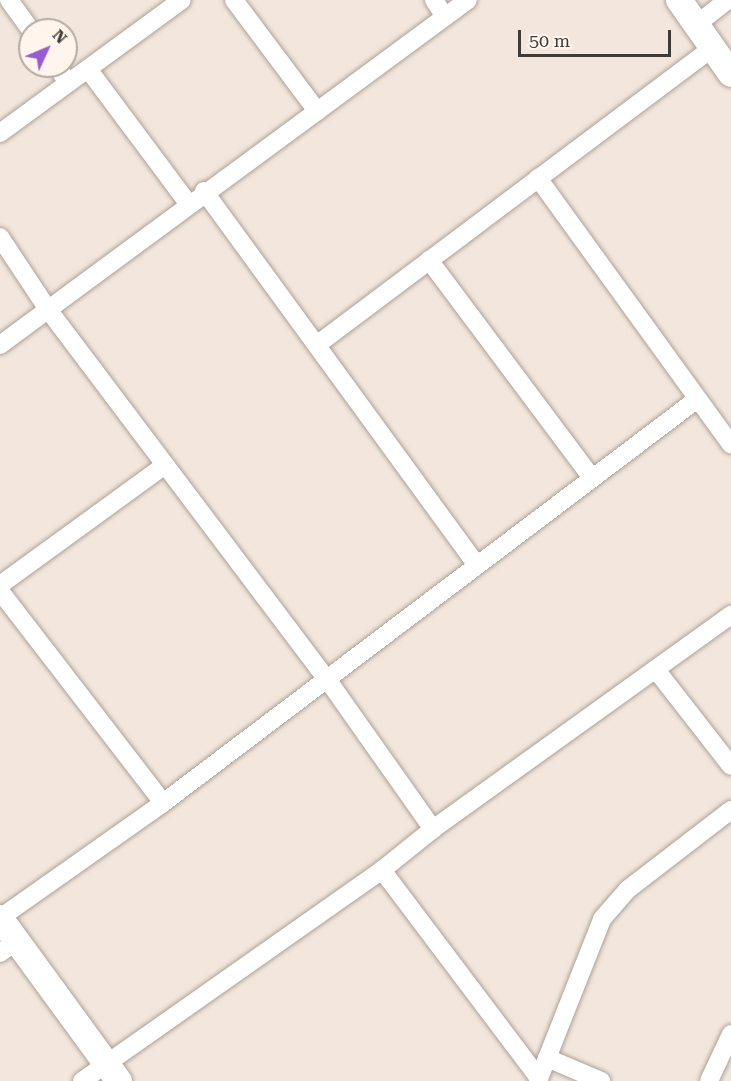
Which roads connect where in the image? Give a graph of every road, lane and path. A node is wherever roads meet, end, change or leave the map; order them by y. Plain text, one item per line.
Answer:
1 (9, 0) edge
2 (182, 0) edge
3 (234, 0) edge
4 (434, 0) edge
5 (468, 0) edge
6 (679, 0) edge
7 (728, 0) edge
8 (446, 17) junction
9 (22, 18) edge
10 (697, 24) junction
11 (712, 48) junction
12 (88, 69) junction
13 (731, 74) edge
14 (65, 78) edge
15 (68, 82) junction
16 (317, 111) junction
17 (0, 134) edge
18 (538, 178) junction
19 (204, 191) junction
20 (188, 203) junction
21 (0, 237) edge
22 (429, 260) junction
23 (47, 308) junction
24 (318, 344) junction
25 (0, 345) edge
26 (696, 400) junction
27 (731, 445) edge
28 (165, 465) junction
29 (592, 478) junction
30 (476, 564) junction
31 (0, 585) edge
32 (0, 591) edge
33 (731, 615) edge
34 (657, 671) junction
35 (327, 679) junction
36 (731, 766) edge
37 (164, 803) junction
38 (731, 810) edge
39 (433, 829) junction
40 (382, 870) junction
41 (0, 918) edge
42 (8, 947) edge
43 (731, 1034) edge
44 (547, 1058) junction
45 (112, 1072) edge
46 (539, 1080) edge
47 (82, 1081) edge
48 (601, 1081) edge
49 (709, 1081) edge

1 - 9 street
2 - 12 street
3 - 16 street
4 - 8 street
5 - 8 street
6 - 10 street
7 - 10 street
8 - 16 street
10 - 11 street
11 - 13 street
11 - 18 street
12 - 15 street
12 - 20 street
14 - 15 street
15 - 17 street
16 - 19 street
18 - 22 street
18 - 26 street
19 - 20 street
19 - 24 street
20 - 23 street
21 - 23 street
22 - 24 street
22 - 29 street
23 - 25 street
23 - 28 street
24 - 30 street
26 - 27 street
26 - 29 street
28 - 31 street
28 - 35 street
29 - 30 street
30 - 35 street
32 - 37 street
33 - 34 street
34 - 36 street
34 - 39 street
35 - 37 street
35 - 39 street
37 - 41 street
38 - 44 street
39 - 40 street
40 - 45 street
40 - 46 street
41 - 42 street
42 - 45 street
43 - 49 street
44 - 46 street
44 - 48 street
45 - 47 street

